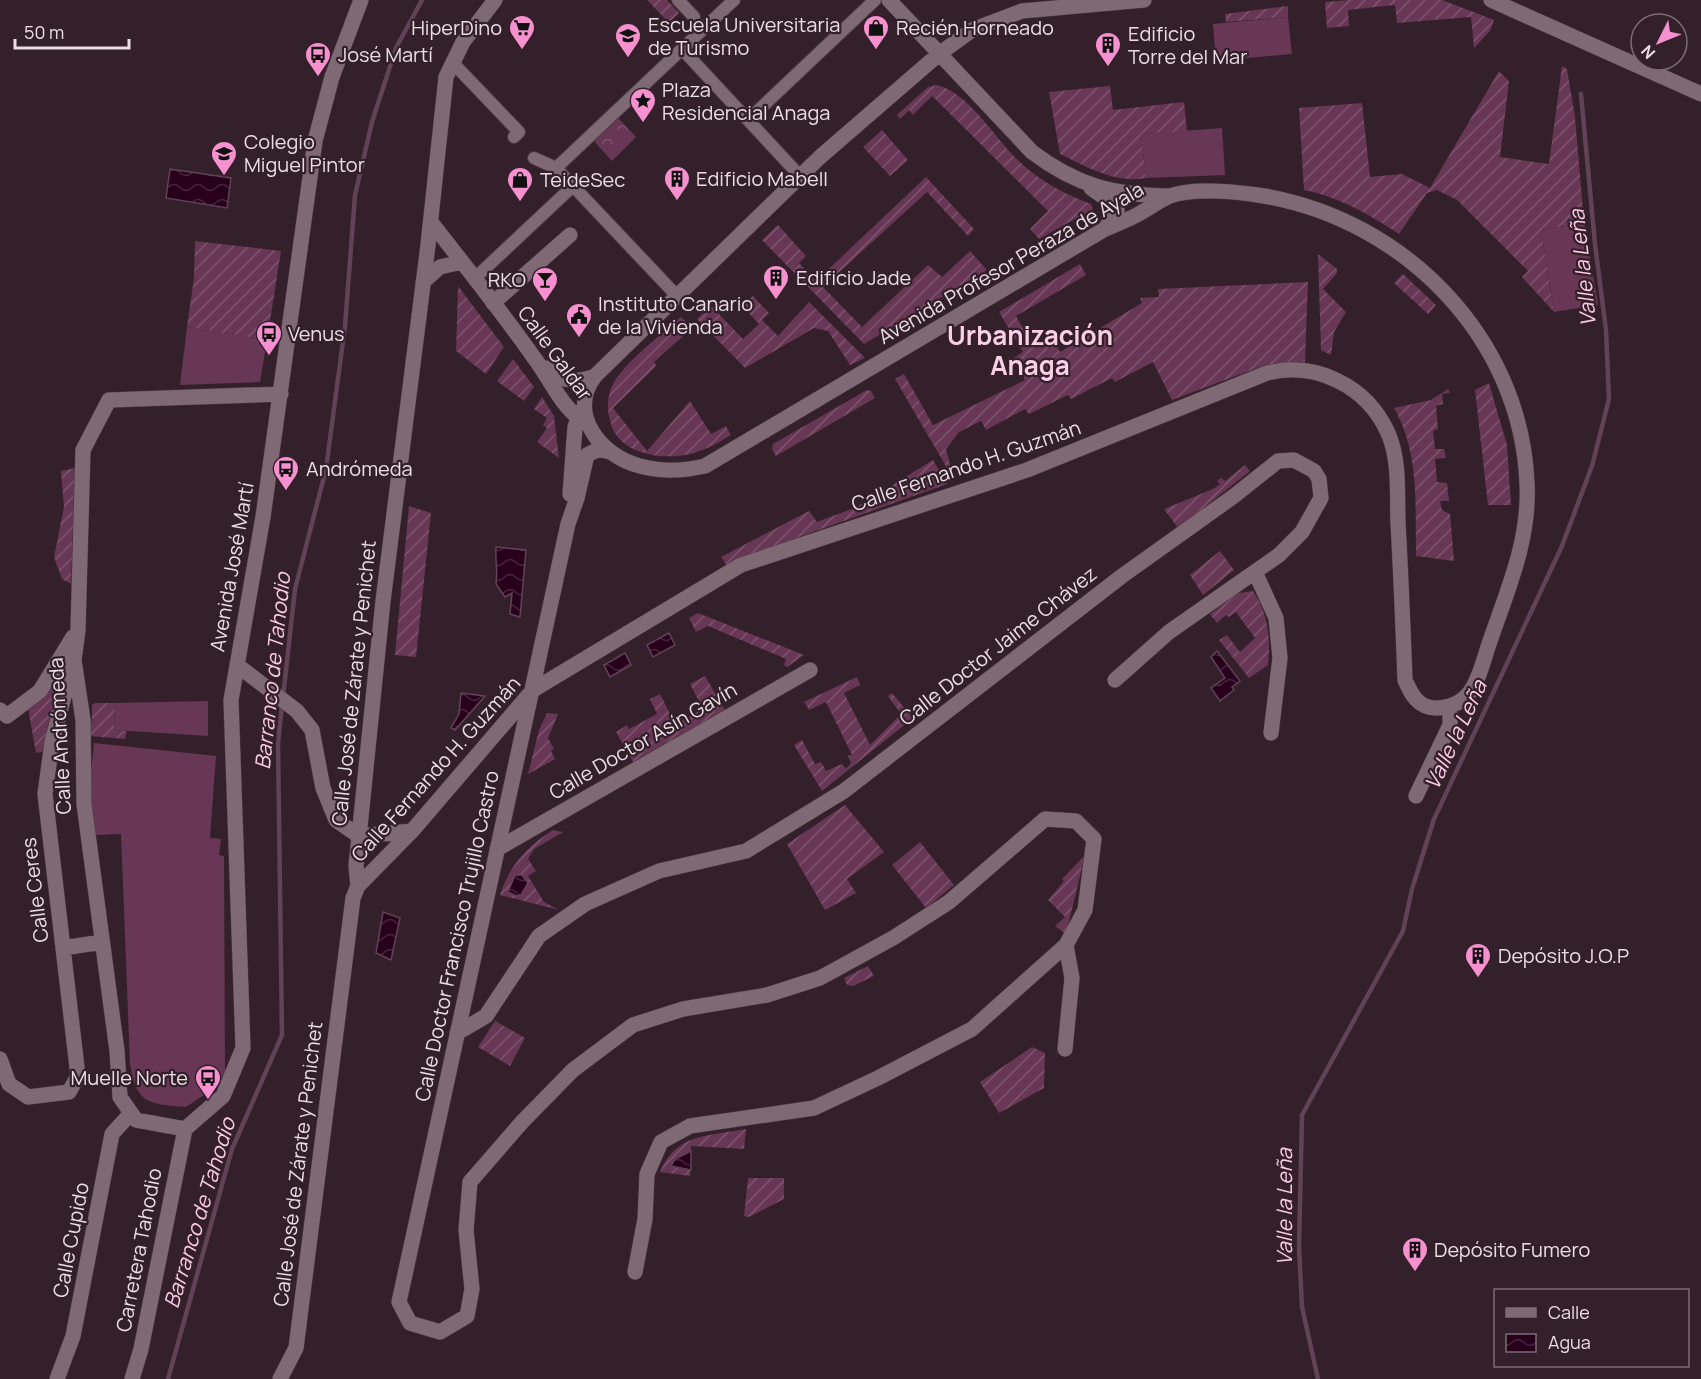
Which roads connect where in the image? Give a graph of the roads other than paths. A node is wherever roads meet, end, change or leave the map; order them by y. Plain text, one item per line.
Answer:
1 (361, 0) edge
2 (495, 0) edge
3 (678, 0) edge
4 (734, 0) edge
5 (875, 0) edge
6 (889, 0) edge
7 (1144, 0) edge
8 (1491, 0) edge
9 (1512, 5) edge
10 (694, 17) dead end
11 (682, 49) junction
12 (939, 54) junction
13 (452, 62) junction
14 (1701, 94) edge
15 (747, 120) junction
16 (514, 137) dead end
17 (534, 158) dead end
18 (556, 168) junction
19 (800, 176) junction
20 (1085, 184) junction
21 (573, 186) junction
22 (1170, 196) junction
23 (431, 222) junction
24 (1105, 229) junction
25 (570, 235) dead end
26 (462, 262) junction
27 (474, 279) junction
28 (423, 282) junction
29 (677, 296) junction
30 (493, 303) junction
31 (537, 360) junction
32 (595, 376) junction
33 (281, 394) junction
34 (582, 416) junction
35 (609, 452) junction
36 (568, 524) junction
37 (1255, 572) junction
38 (78, 630) junction
39 (74, 660) junction
40 (237, 665) junction
41 (810, 670) dead end
42 (1115, 680) dead end
43 (533, 690) junction
44 (1450, 707) junction
45 (4, 713) edge
46 (1270, 733) dead end
47 (1416, 796) dead end
48 (412, 831) junction
49 (359, 836) junction
50 (497, 849) junction
51 (358, 886) junction
52 (102, 942) junction
53 (1066, 945) junction
54 (63, 948) junction
55 (458, 1033) junction
56 (1065, 1049) dead end
57 (0, 1059) edge
58 (131, 1113) junction
59 (185, 1129) junction
60 (635, 1272) dead end
61 (57, 1379) edge
62 (132, 1379) edge
63 (280, 1379) edge

1 - 33 street, Avenida José Martí
2 - 13 street, Calle José de Zárate y Penichet
3 - 10 street
4 - 11 street
5 - 15 street
6 - 12 street
7 - 12 street
8 - 9 street
9 - 14 street
11 - 15 street
11 - 18 street
12 - 19 street
12 - 20 street
13 - 16 street
13 - 23 street, Calle José de Zárate y Penichet
15 - 19 street
17 - 18 street
18 - 21 street
19 - 29 street
20 - 22 street
20 - 24 street
21 - 27 street
21 - 29 street
22 - 24 street, Avenida Profesor Peraza de Ayala
22 - 44 street, Avenida Profesor Peraza de Ayala
23 - 26 street, Calle Galdar
23 - 28 street, Calle José de Zárate y Penichet
24 - 35 street, Avenida Profesor Peraza de Ayala
25 - 30 street, Calle Galdar
26 - 27 street, Calle Galdar
26 - 28 street
27 - 30 street, Calle Galdar
28 - 49 street, Calle José de Zárate y Penichet
29 - 32 street
30 - 31 street, Calle Galdar
31 - 32 street
31 - 34 street, Calle Galdar
32 - 34 street, Calle Doctor Francisco Trujillo Castro
33 - 38 street, Calle Andrómeda
33 - 40 street, Avenida José Martí
34 - 35 street, Avenida Profesor Peraza de Ayala
34 - 36 street, Calle Doctor Francisco Trujillo Castro
35 - 36 street, Calle Doctor Francisco Trujillo Castro
36 - 43 street, Calle Doctor Francisco Trujillo Castro
37 - 42 street, Calle Doctor Jaime Chávez
37 - 46 street
37 - 55 street, Calle Doctor Jaime Chávez
38 - 39 street, Calle Andrómeda
38 - 45 street
39 - 52 street, Calle Andrómeda
39 - 54 street, Calle Ceres
40 - 49 street
40 - 59 street, Avenida José Martí
41 - 50 street, Calle Doctor Asín Gavín
43 - 44 street, Calle Fernando H. Guzmán
43 - 48 street, Calle Fernando H. Guzmán
43 - 50 street, Calle Doctor Francisco Trujillo Castro
44 - 47 street
48 - 49 street
48 - 51 street, Calle Fernando H. Guzmán
49 - 51 street, Calle José de Zárate y Penichet
50 - 55 street, Calle Doctor Francisco Trujillo Castro
51 - 63 street, Calle José de Zárate y Penichet
52 - 54 street
52 - 58 street, Calle Andrómeda
53 - 55 street, Calle Doctor Francisco Trujillo Castro
53 - 56 street
53 - 60 street
54 - 57 street, Calle Ceres
58 - 59 street
58 - 61 street, Calle Cupido
59 - 62 street, Carretera Tahodio

